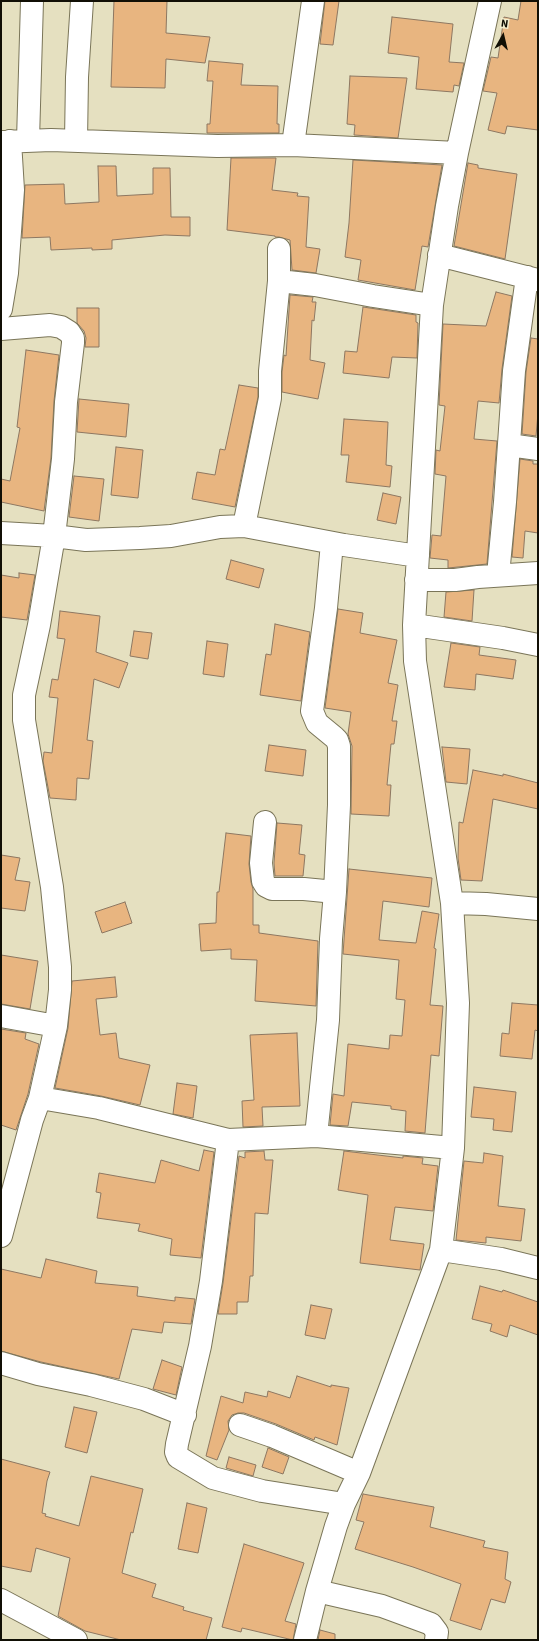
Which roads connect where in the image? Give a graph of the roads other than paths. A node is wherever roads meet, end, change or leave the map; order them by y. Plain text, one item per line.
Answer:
1 (32, 1) edge
2 (82, 1) edge
3 (313, 1) edge
4 (490, 1) edge
5 (13, 141) edge
6 (76, 141) junction
7 (293, 145) junction
8 (457, 153) junction
9 (279, 249) dead end
10 (439, 255) junction
11 (532, 278) edge
12 (279, 281) junction
13 (432, 305) junction
14 (1, 309) edge
15 (1, 329) edge
16 (509, 445) junction
17 (538, 449) edge
18 (244, 526) junction
19 (1, 533) edge
20 (54, 536) junction
21 (332, 543) junction
22 (418, 556) junction
23 (538, 573) edge
24 (498, 575) junction
25 (416, 580) junction
26 (414, 625) junction
27 (538, 646) edge
28 (265, 822) dead end
29 (335, 892) junction
30 (452, 903) junction
31 (538, 909) edge
32 (1, 1016) edge
33 (56, 1026) junction
34 (40, 1098) junction
35 (316, 1136) junction
36 (228, 1140) junction
37 (453, 1148) junction
38 (1, 1236) edge
39 (441, 1250) junction
40 (538, 1268) edge
41 (1, 1363) edge
42 (185, 1415) junction
43 (240, 1425) dead end
44 (358, 1473) junction
45 (344, 1504) junction
46 (317, 1591) junction
47 (1, 1600) edge
48 (76, 1640) edge
49 (305, 1640) edge
50 (436, 1640) edge

1 - 5 street
2 - 6 street
3 - 7 street
4 - 8 street
5 - 6 street
5 - 14 street
6 - 7 street
7 - 8 street
8 - 10 street
9 - 12 street
10 - 11 street
10 - 13 street
11 - 16 street
12 - 13 street
12 - 18 street
13 - 22 street
15 - 20 street
16 - 17 street
16 - 24 street
18 - 20 street
18 - 21 street
19 - 20 street
20 - 33 street
21 - 22 street
21 - 29 street
22 - 25 street
23 - 24 street
24 - 25 street
25 - 26 street
26 - 27 street
26 - 30 street
28 - 29 street
29 - 35 street
30 - 31 street
30 - 37 street
32 - 33 street
33 - 34 street
34 - 36 street
34 - 38 street
35 - 36 street
35 - 37 street
36 - 42 street
37 - 39 street
39 - 40 street
39 - 44 street
41 - 42 street
42 - 45 street
43 - 44 street
44 - 45 street
45 - 46 street
46 - 49 street
46 - 50 street
47 - 48 street

